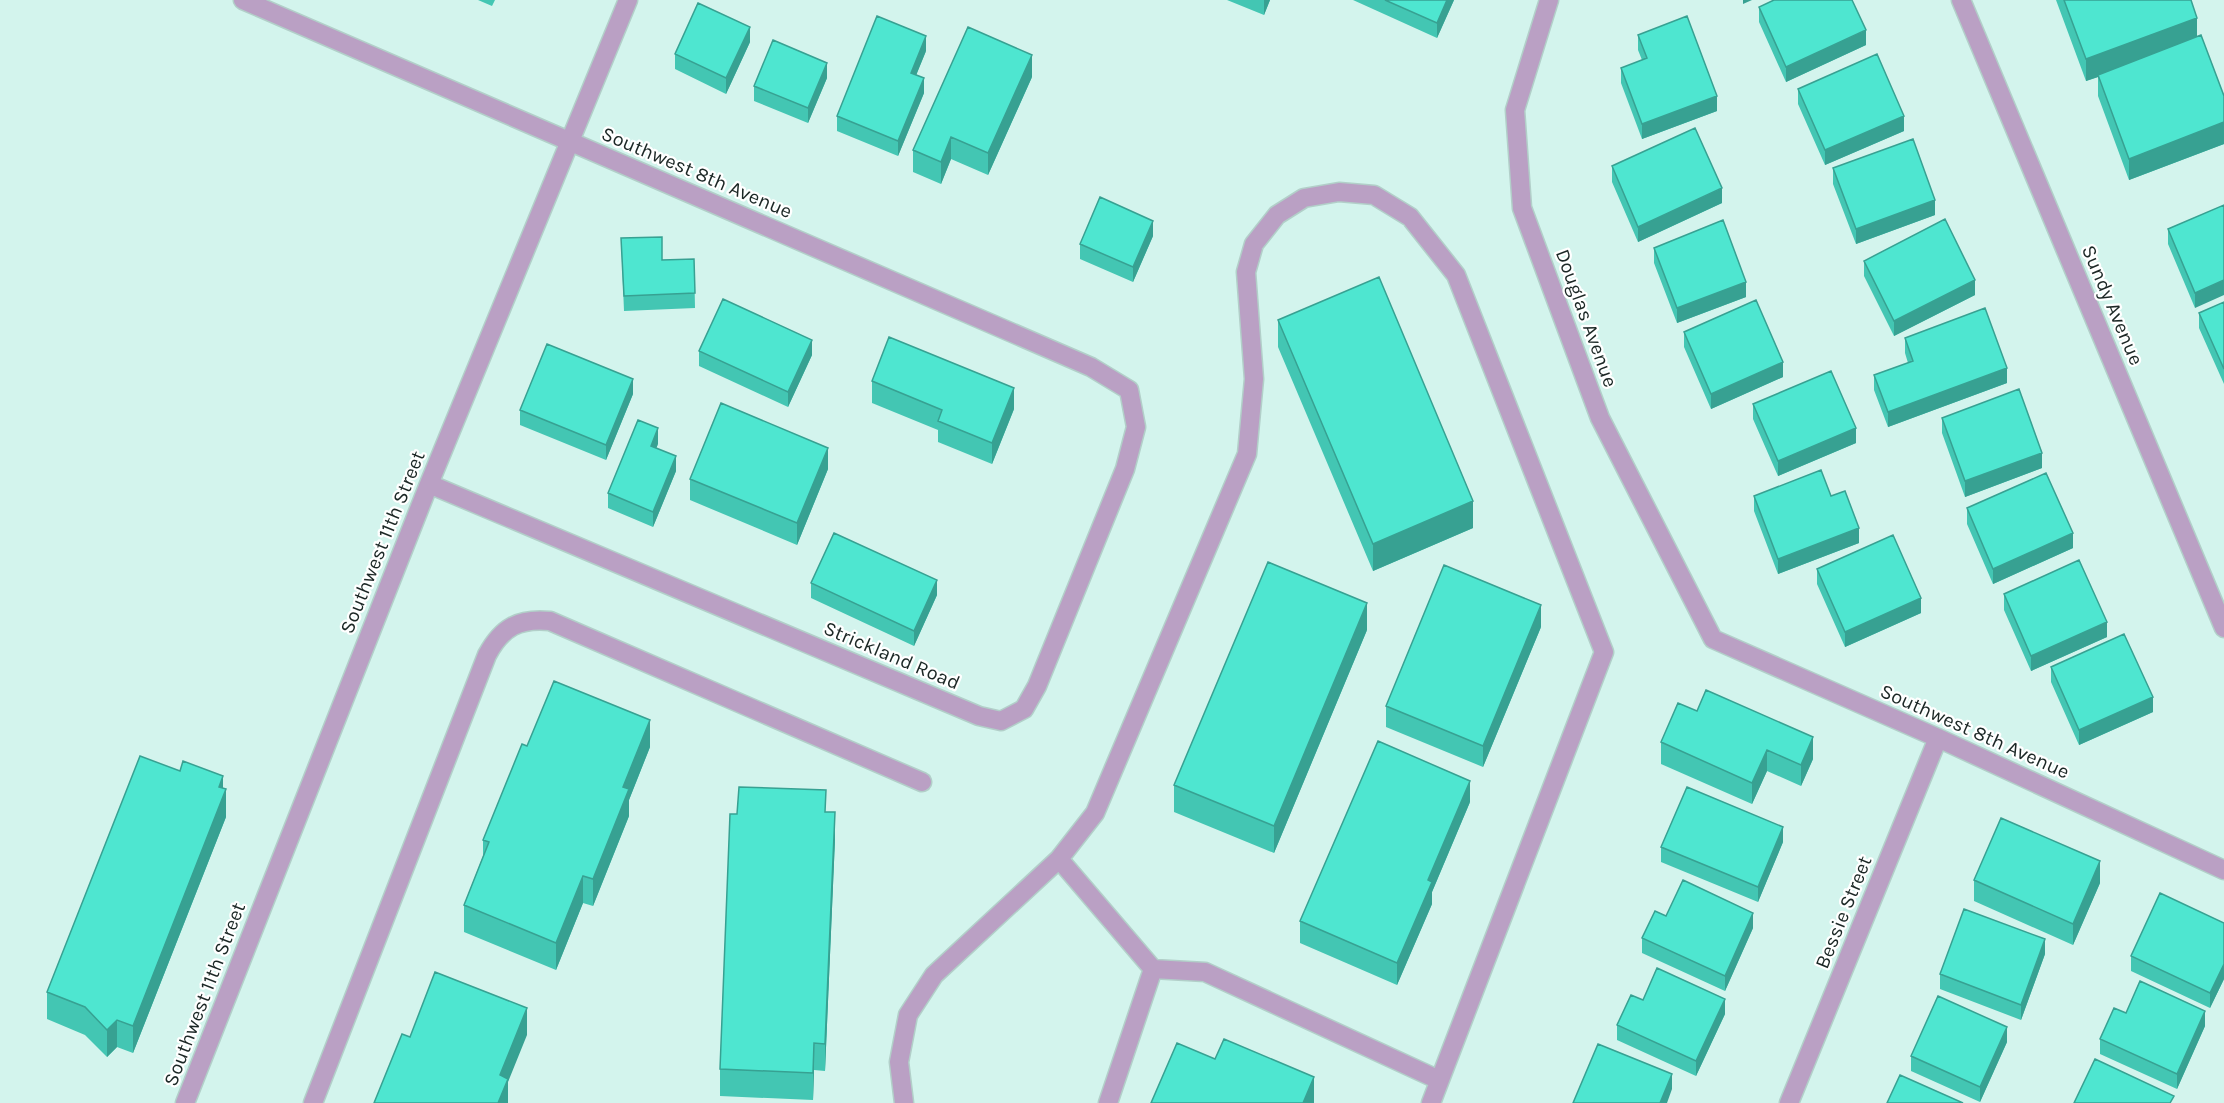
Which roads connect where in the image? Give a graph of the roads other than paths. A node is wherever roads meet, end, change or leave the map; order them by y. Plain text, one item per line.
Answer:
1 (243, 0) edge
2 (628, 0) edge
3 (1549, 0) edge
4 (1961, 0) edge
5 (571, 142) junction
6 (1129, 390) joint
7 (429, 484) junction
8 (2224, 628) edge
9 (1709, 632) joint
10 (1938, 738) junction
11 (922, 782) dead end
12 (1059, 859) junction
13 (2224, 870) edge
14 (1153, 969) junction
15 (1439, 1080) junction
16 (185, 1103) edge
17 (313, 1103) edge
18 (904, 1103) edge
19 (1108, 1103) edge
20 (1431, 1103) edge
21 (1789, 1103) edge

1 - 5 street, Southwest 8th Avenue
2 - 5 street, Southwest 11th Street
3 - 9 street, Douglas Avenue
4 - 8 street, Sundy Avenue
5 - 6 street, Southwest 8th Avenue
5 - 7 street, Southwest 11th Street
6 - 7 street, Strickland Road
7 - 16 street, Southwest 11th Street
9 - 10 street, Southwest 8th Avenue
10 - 13 street, Southwest 8th Avenue
10 - 21 street, Bessie Street
11 - 17 street
12 - 14 street
12 - 15 street
12 - 18 street
14 - 15 street
14 - 19 street
15 - 20 street

